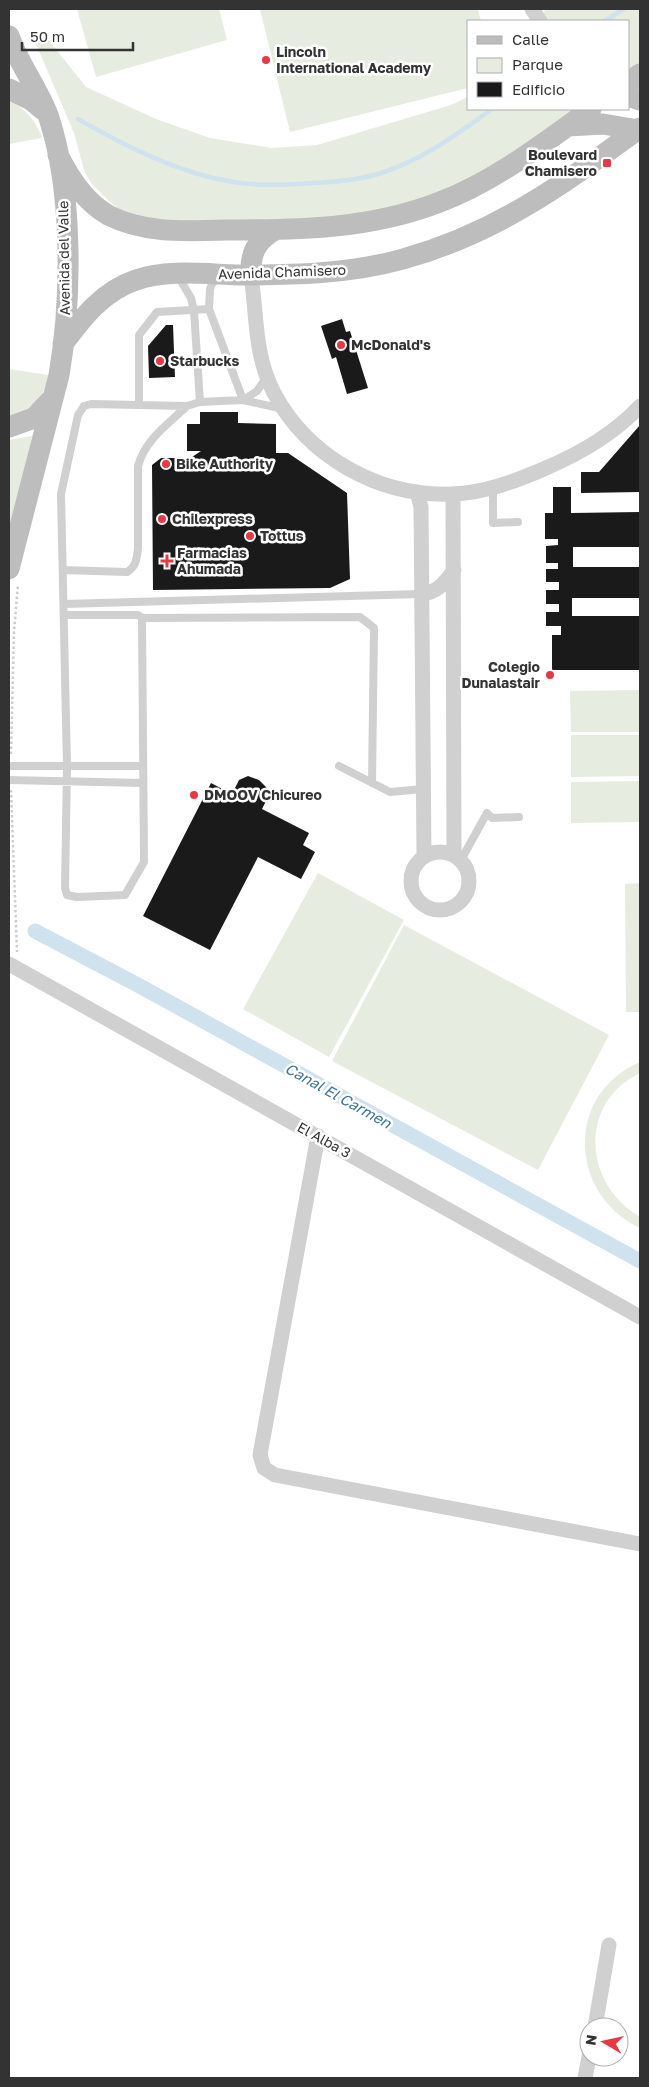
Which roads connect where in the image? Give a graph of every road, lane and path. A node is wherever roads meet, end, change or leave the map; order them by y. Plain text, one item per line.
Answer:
1 (532, 9) edge
2 (539, 20) edge
3 (9, 36) edge
4 (640, 74) edge
5 (629, 82) edge
6 (9, 90) edge
7 (590, 110) edge
8 (48, 116) junction
9 (567, 126) junction
10 (639, 130) edge
11 (58, 154) junction
12 (275, 230) junction
13 (177, 274) junction
14 (216, 274) junction
15 (251, 275) junction
16 (209, 309) junction
17 (194, 311) junction
18 (64, 344) junction
19 (266, 378) junction
20 (51, 400) junction
21 (243, 400) junction
22 (200, 402) junction
23 (139, 405) junction
24 (187, 406) junction
25 (640, 406) edge
26 (284, 409) junction
27 (9, 427) edge
28 (493, 488) junction
29 (417, 492) junction
30 (453, 494) junction
31 (518, 522) dead end
32 (63, 570) junction
33 (454, 570) junction
34 (13, 576) edge
35 (421, 594) junction
36 (64, 604) junction
37 (65, 615) junction
38 (142, 618) junction
39 (10, 766) edge
40 (67, 766) junction
41 (143, 766) junction
42 (339, 766) dead end
43 (10, 780) edge
44 (67, 781) junction
45 (143, 783) junction
46 (372, 783) junction
47 (423, 789) junction
48 (519, 817) dead end
49 (424, 857) junction
50 (457, 858) junction
51 (13, 966) edge
52 (318, 1136) junction
53 (640, 1317) edge
54 (640, 1544) edge
55 (609, 1944) dead end
56 (597, 2017) edge

1 - 2 street
3 - 8 street, Avenida del Valle
4 - 5 street
6 - 8 street
7 - 9 street
8 - 11 street, Avenida del Valle
9 - 10 street
9 - 12 street
10 - 15 street, Avenida Chamisero
11 - 12 street
11 - 18 street, Avenida del Valle
12 - 15 street
13 - 14 street, Avenida Chamisero
13 - 17 lane
13 - 18 street, Avenida Chamisero
14 - 15 street, Avenida Chamisero
14 - 16 lane
15 - 19 street
16 - 17 lane
16 - 21 lane
17 - 22 lane
17 - 23 lane
18 - 20 street, Avenida del Valle
19 - 21 lane
19 - 26 street
20 - 27 street, Avenida del Valle
20 - 34 street, Avenida del Valle
21 - 22 lane
21 - 26 lane
22 - 24 lane
23 - 24 lane
23 - 32 lane
24 - 32 lane
25 - 28 street
26 - 29 street
28 - 30 street
28 - 31 lane
29 - 30 street
29 - 35 street
30 - 33 street
32 - 36 lane
33 - 35 street
33 - 50 street
34 - 39 path
35 - 36 lane
35 - 47 street
36 - 37 lane
37 - 38 lane
37 - 40 lane
38 - 41 lane
38 - 46 lane
39 - 40 lane
40 - 41 lane
40 - 44 lane
41 - 45 lane
42 - 46 lane
43 - 44 lane
43 - 51 path
44 - 45 lane
44 - 45 lane
46 - 47 lane
47 - 49 street
48 - 50 lane
49 - 50 street
49 - 50 street
51 - 52 street, El Alba 3
52 - 53 street, El Alba 3
52 - 54 street
55 - 56 street

